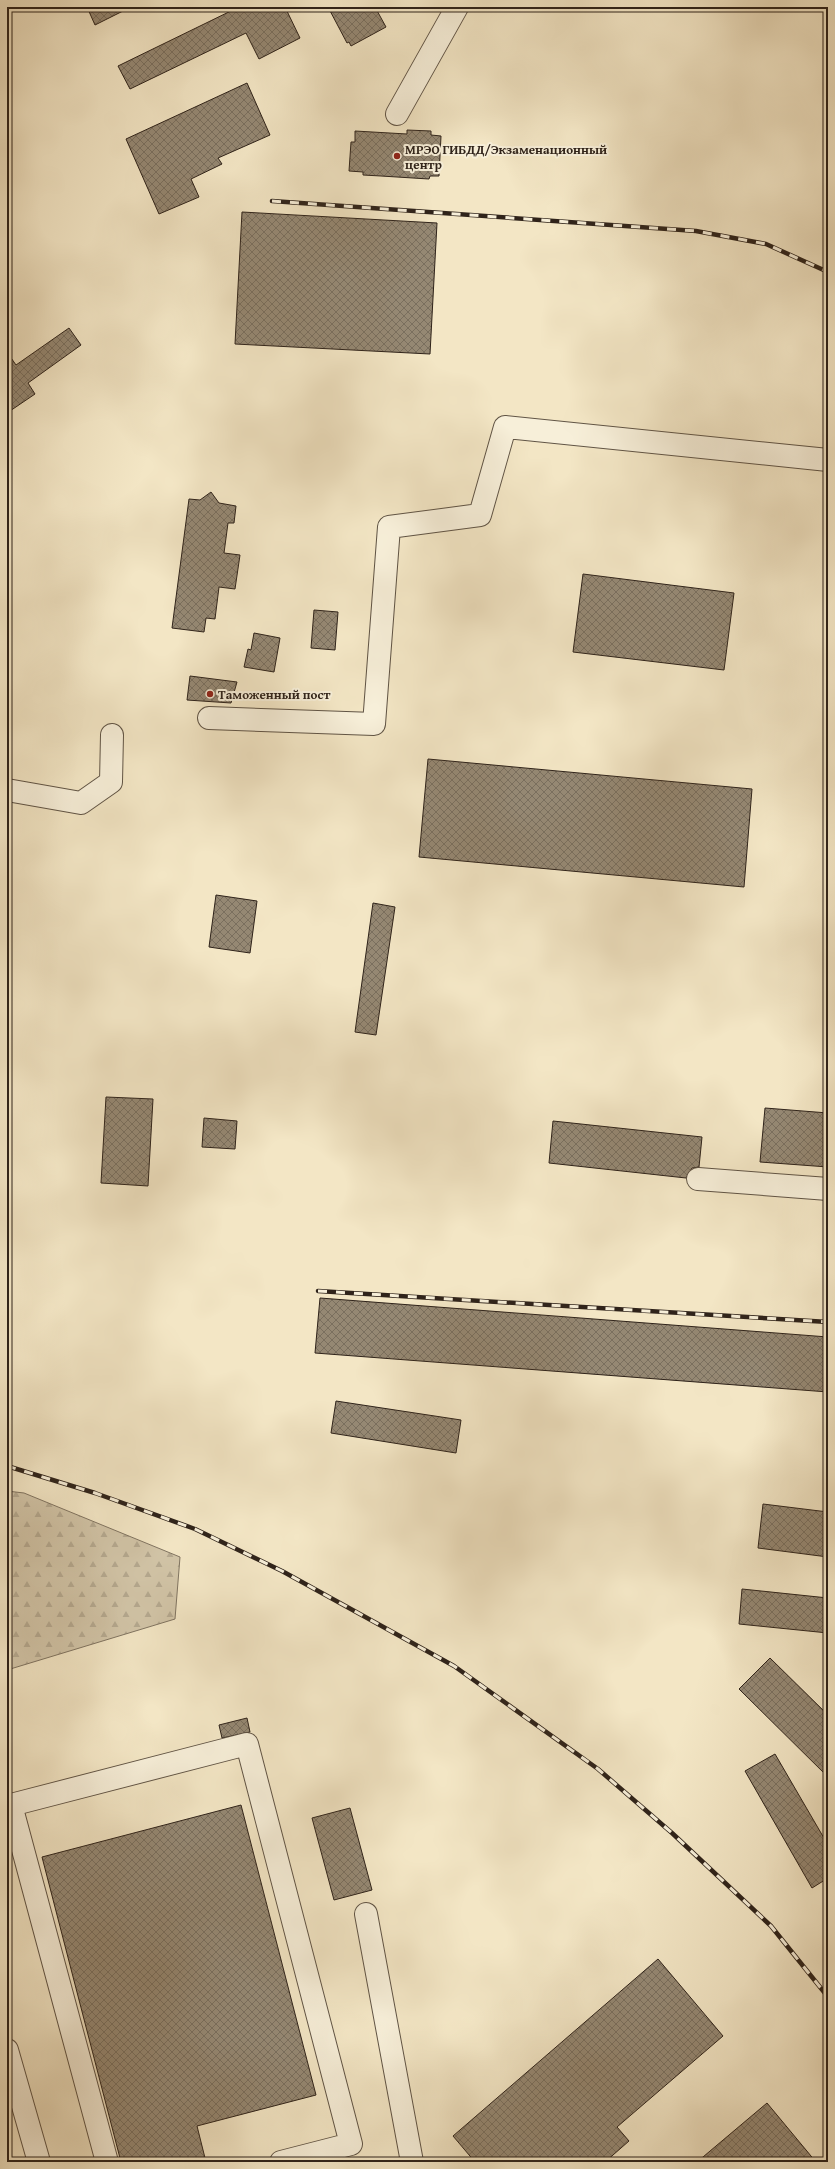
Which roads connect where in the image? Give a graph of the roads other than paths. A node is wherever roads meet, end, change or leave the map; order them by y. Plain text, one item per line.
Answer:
1 (457, 7) edge
2 (397, 114) dead end
3 (828, 460) edge
4 (209, 718) dead end
5 (112, 735) dead end
6 (7, 790) edge
7 (698, 1179) dead end
8 (828, 1189) edge
9 (9, 1805) edge
10 (366, 1914) dead end
11 (7, 2050) edge
12 (39, 2162) edge
13 (106, 2162) edge
14 (281, 2162) edge
15 (412, 2162) edge

1 - 2 street
3 - 4 street
5 - 6 street
7 - 8 street
9 - 13 street
9 - 14 street
10 - 15 street
11 - 12 street

